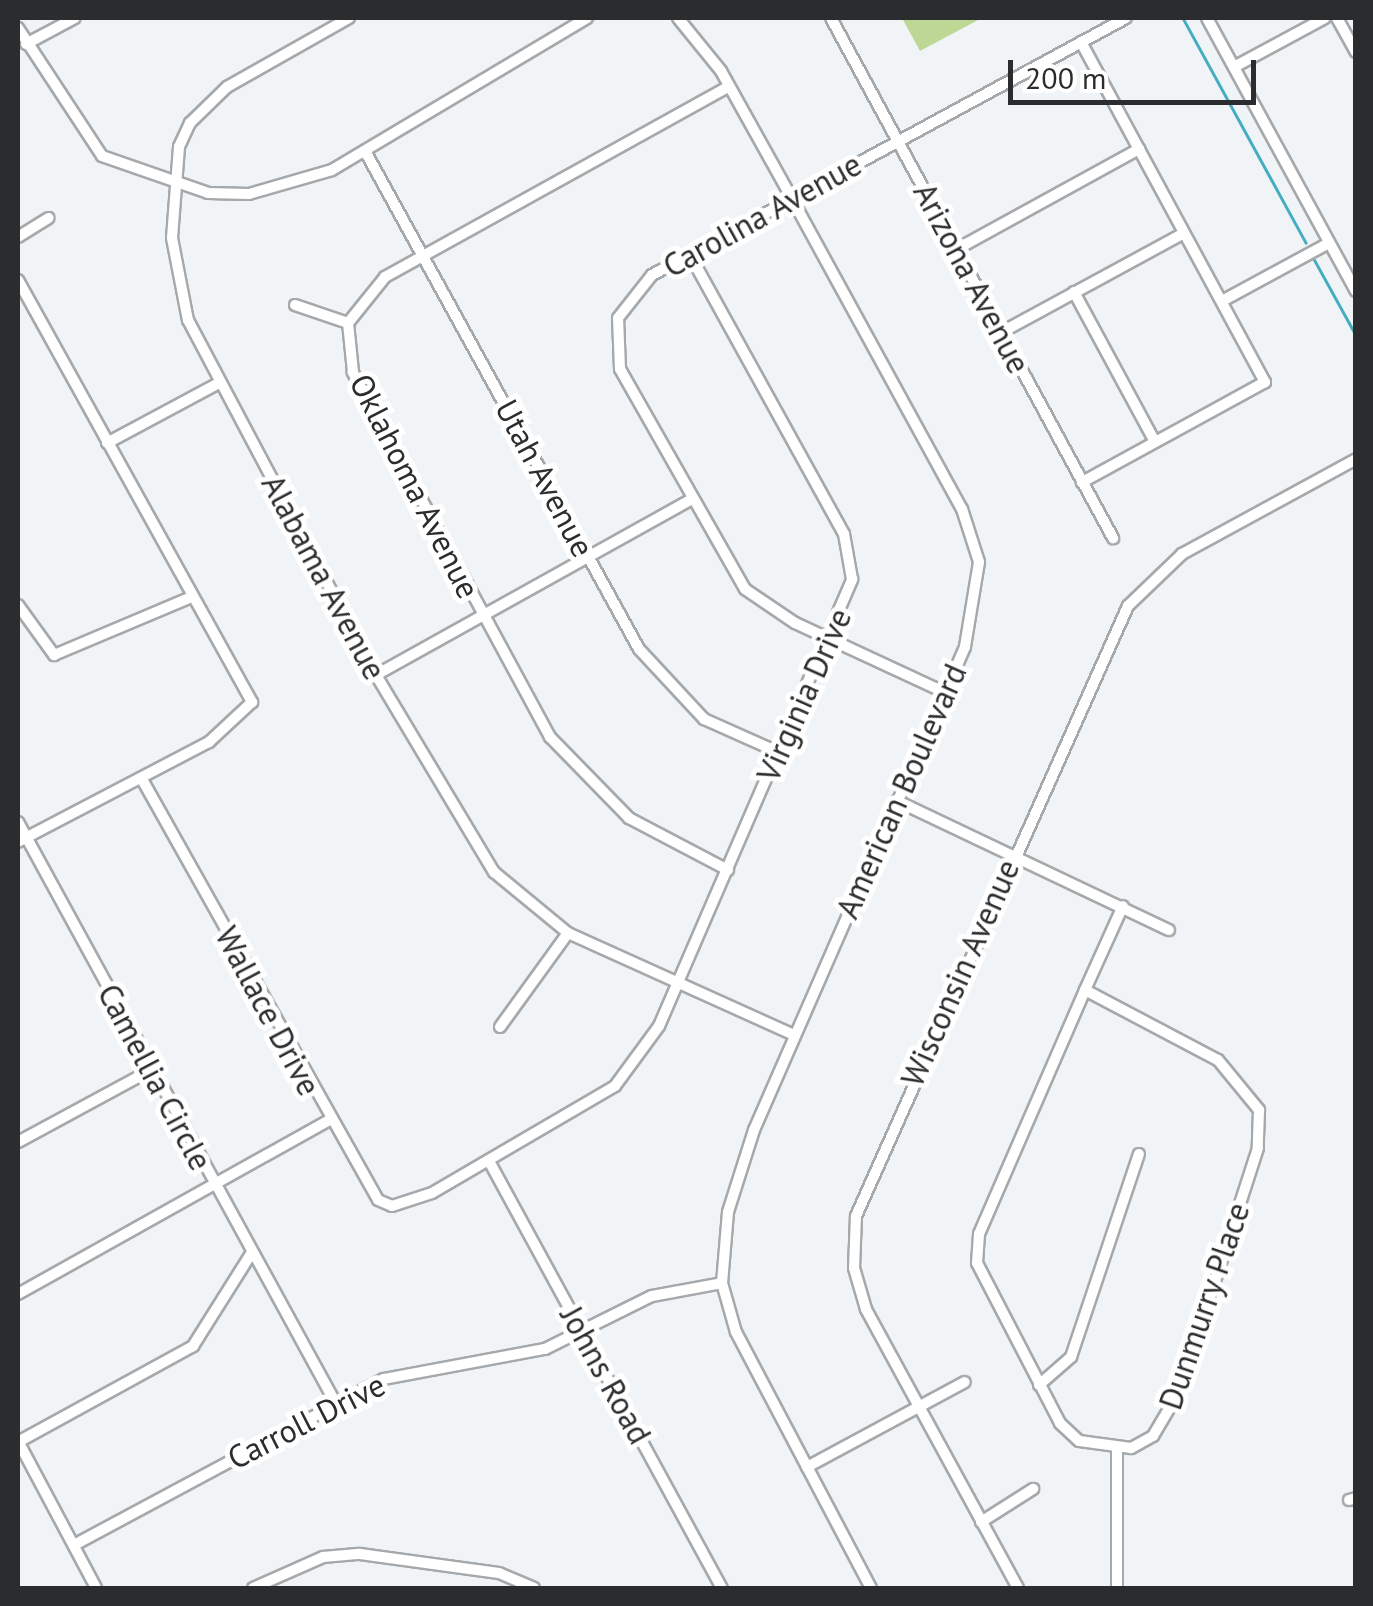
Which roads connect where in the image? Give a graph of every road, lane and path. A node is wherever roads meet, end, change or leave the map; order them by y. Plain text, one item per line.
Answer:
1 (75, 18) edge
2 (349, 18) edge
3 (587, 18) edge
4 (678, 18) edge
5 (831, 18) edge
6 (1126, 18) edge
7 (1207, 18) edge
8 (1326, 18) edge
9 (1337, 18) edge
10 (18, 28) edge
11 (1081, 42) junction
12 (26, 44) junction
13 (1356, 52) edge
14 (1234, 67) junction
15 (729, 86) junction
16 (898, 141) junction
17 (1140, 149) junction
18 (365, 151) junction
19 (178, 184) junction
20 (791, 197) junction
21 (48, 218) dead end
22 (1184, 232) junction
23 (18, 237) edge
24 (1329, 243) junction
25 (958, 250) junction
26 (689, 253) junction
27 (426, 254) junction
28 (18, 280) edge
29 (1356, 291) edge
30 (1074, 292) junction
31 (1222, 301) junction
32 (295, 306) dead end
33 (348, 323) junction
34 (1002, 332) junction
35 (219, 383) junction
36 (1155, 442) junction
37 (107, 443) junction
38 (1356, 459) edge
39 (1082, 482) junction
40 (690, 500) junction
41 (1112, 538) dead end
42 (586, 557) junction
43 (191, 596) junction
44 (18, 605) edge
45 (482, 614) junction
46 (830, 639) junction
47 (376, 675) junction
48 (946, 694) junction
49 (778, 752) junction
50 (143, 781) junction
51 (896, 801) junction
52 (18, 822) edge
53 (22, 840) edge
54 (1013, 852) junction
55 (728, 870) junction
56 (1123, 906) junction
57 (1169, 930) dead end
58 (568, 933) junction
59 (676, 980) junction
60 (1084, 990) junction
61 (500, 1027) dead end
62 (794, 1035) junction
63 (151, 1070) junction
64 (328, 1122) junction
65 (18, 1142) edge
66 (1139, 1154) dead end
67 (489, 1161) junction
68 (214, 1187) junction
69 (251, 1254) junction
70 (722, 1283) junction
71 (18, 1294) edge
72 (581, 1330) junction
73 (964, 1382) dead end
74 (1038, 1385) junction
75 (334, 1402) junction
76 (918, 1408) junction
77 (18, 1442) edge
78 (1117, 1449) junction
79 (807, 1467) junction
80 (1033, 1490) dead end
81 (981, 1522) junction
82 (74, 1545) junction
83 (96, 1588) edge
84 (253, 1588) edge
85 (534, 1588) edge
86 (722, 1588) edge
87 (871, 1588) edge
88 (1018, 1588) edge
89 (1117, 1588) edge

1 - 12 street
2 - 19 street, Alabama Avenue
3 - 18 street
4 - 15 street, American Boulevard
5 - 16 street, Arizona Avenue
6 - 11 street, Carolina Avenue
7 - 14 street
8 - 14 street
9 - 13 street
10 - 12 street
11 - 16 street, Carolina Avenue
11 - 17 street
12 - 19 street
14 - 24 street
15 - 20 street, American Boulevard
15 - 27 street
16 - 20 street, Carolina Avenue
16 - 25 street, Arizona Avenue
17 - 22 street
17 - 25 street
18 - 19 street
18 - 27 street, Utah Avenue
19 - 35 street, Alabama Avenue
20 - 26 street, Carolina Avenue
20 - 48 street, American Boulevard
21 - 23 street
22 - 30 street
22 - 31 street
24 - 29 street
24 - 31 street
25 - 34 street, Arizona Avenue
26 - 40 street, Carolina Avenue
26 - 46 street, Virginia Drive
27 - 33 street
27 - 42 street, Utah Avenue
28 - 37 street
30 - 34 street
30 - 36 street
31 - 36 street
32 - 33 street
33 - 45 street, Oklahoma Avenue
34 - 39 street, Arizona Avenue
35 - 37 street
35 - 47 street, Alabama Avenue
36 - 39 street
37 - 43 street
38 - 54 street, Wisconsin Avenue
39 - 41 street, Arizona Avenue
40 - 42 street
40 - 46 street, Carolina Avenue
42 - 45 street
42 - 49 street, Utah Avenue
43 - 44 street
43 - 50 street
45 - 47 street
45 - 55 street, Oklahoma Avenue
46 - 48 street, Carolina Avenue
46 - 49 street, Virginia Drive
47 - 58 street, Alabama Avenue
48 - 51 street, American Boulevard
49 - 55 street, Virginia Drive
50 - 53 street
50 - 64 street, Wallace Drive
51 - 54 street
51 - 62 street, American Boulevard
52 - 53 street, Camellia Circle
53 - 63 street, Camellia Circle
54 - 56 street
54 - 76 street, Wisconsin Avenue
55 - 59 street, Virginia Drive
56 - 57 street
56 - 60 street
58 - 59 street, Alabama Avenue
58 - 61 street
59 - 62 street, Alabama Avenue
59 - 67 street, Virginia Drive
60 - 74 street
60 - 78 street, Dunmurry Place
62 - 70 street, American Boulevard
63 - 65 street
63 - 68 street, Camellia Circle
64 - 67 street, Virginia Drive
64 - 68 street, Wallace Drive
66 - 74 street
67 - 72 street, Johns Road
68 - 69 street
68 - 71 street, Camellia Circle
69 - 75 street
69 - 77 street
70 - 72 street, Carroll Drive
70 - 79 street, American Boulevard
72 - 75 street, Carroll Drive
72 - 86 street, Johns Road
73 - 76 street
74 - 78 street
75 - 82 street, Carroll Drive
76 - 79 street
76 - 81 street, Wisconsin Avenue
77 - 82 street
78 - 89 street
79 - 87 street, American Boulevard
80 - 81 street
81 - 88 street, Wisconsin Avenue
82 - 83 street
84 - 85 street

